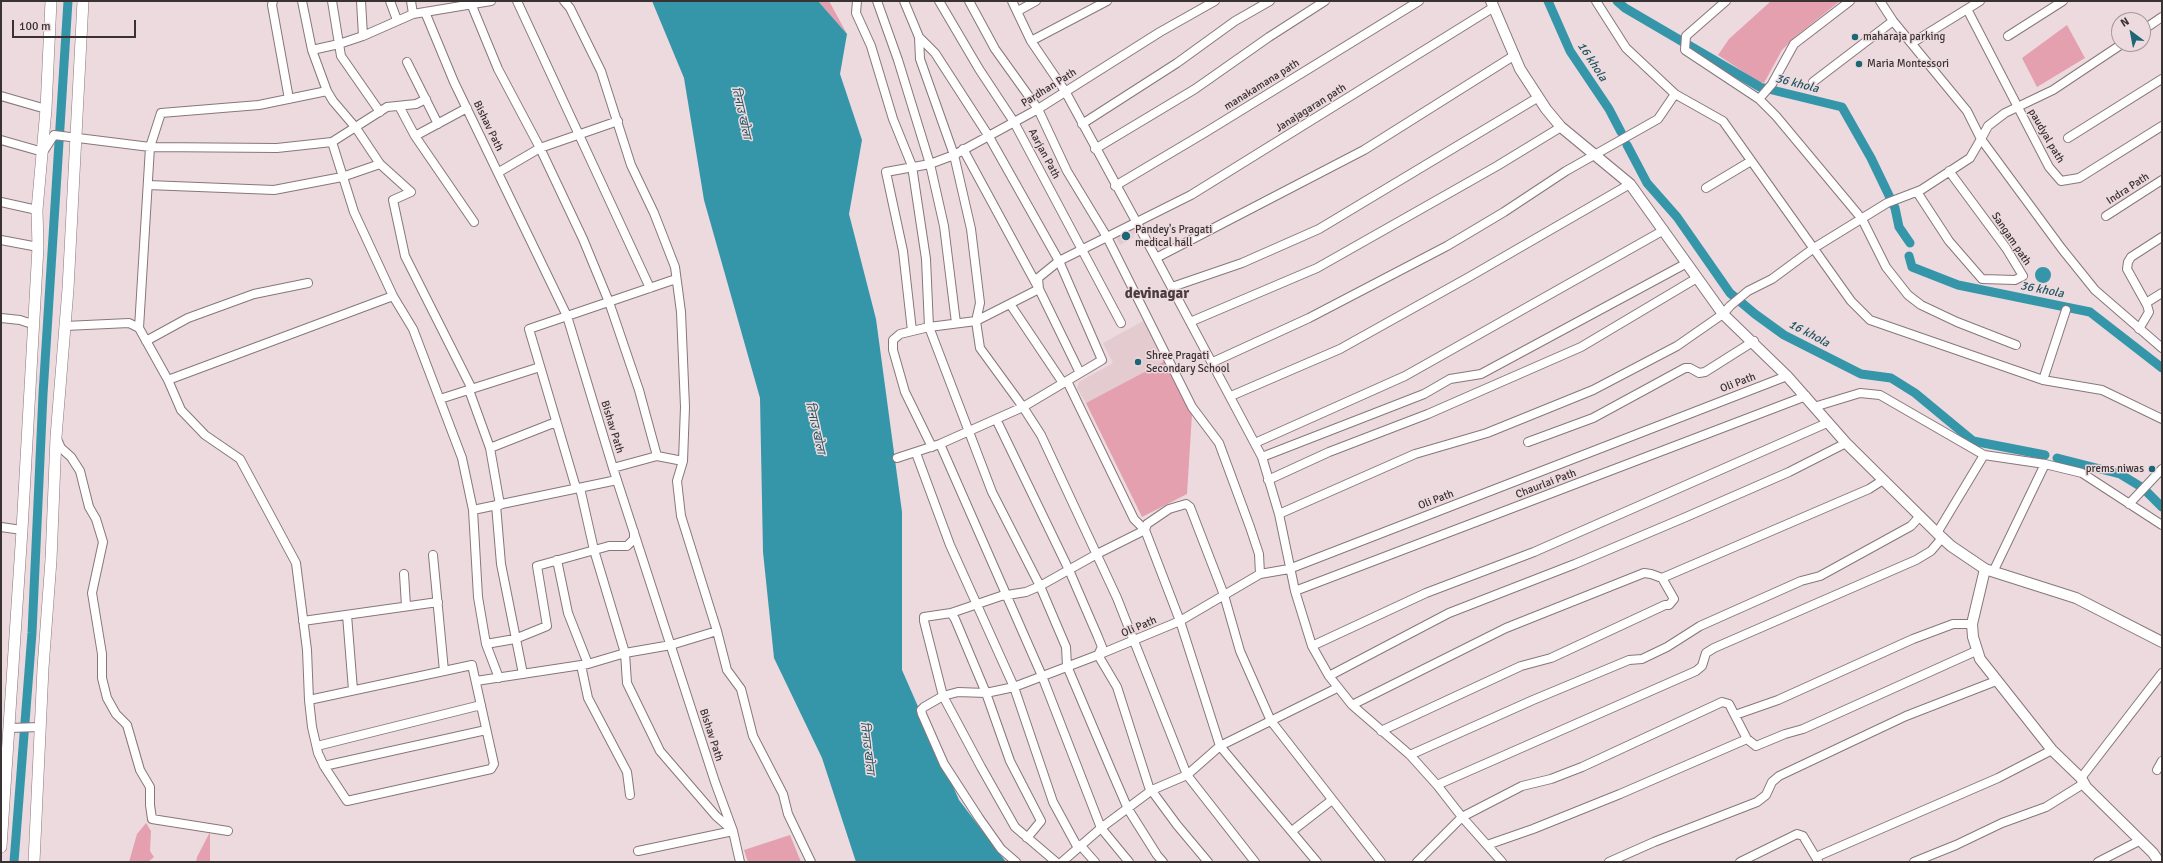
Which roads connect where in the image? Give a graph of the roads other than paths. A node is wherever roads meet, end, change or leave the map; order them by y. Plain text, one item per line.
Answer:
1 (51, 1) edge
2 (83, 1) edge
3 (273, 1) edge
4 (302, 1) edge
5 (332, 1) edge
6 (362, 1) edge
7 (390, 1) edge
8 (411, 1) edge
9 (491, 1) edge
10 (517, 1) edge
11 (564, 1) edge
12 (857, 1) edge
13 (876, 1) edge
14 (904, 1) edge
15 (939, 1) edge
16 (969, 1) edge
17 (1012, 1) edge
18 (1036, 1) edge
19 (1107, 1) edge
20 (1215, 1) edge
21 (1270, 1) edge
22 (1325, 1) edge
23 (1420, 1) edge
24 (1596, 1) edge
25 (1726, 1) edge
26 (1850, 1) edge
27 (1880, 1) edge
28 (1980, 1) edge
29 (2063, 1) edge
30 (470, 3) edge
31 (1492, 4) edge
32 (443, 5) edge
33 (1966, 10) junction
34 (1018, 11) junction
35 (425, 12) junction
36 (413, 14) junction
37 (2162, 17) edge
38 (397, 20) junction
39 (1893, 21) junction
40 (2151, 25) edge
41 (363, 36) junction
42 (2008, 36) dead end
43 (919, 37) junction
44 (1031, 41) junction
45 (1912, 43) junction
46 (339, 44) junction
47 (312, 50) junction
48 (2111, 51) edge
49 (1515, 55) junction
50 (408, 62) dead end
51 (2162, 79) edge
52 (1813, 82) dead end
53 (327, 91) junction
54 (1065, 92) junction
55 (1675, 94) junction
56 (1, 96) edge
57 (1537, 98) junction
58 (289, 99) junction
59 (426, 99) junction
60 (1759, 99) junction
61 (399, 106) junction
62 (2016, 107) junction
63 (467, 108) junction
64 (1038, 109) junction
65 (46, 110) junction
66 (380, 112) junction
67 (618, 121) junction
68 (1014, 122) junction
69 (438, 124) junction
70 (1082, 124) junction
71 (2162, 126) edge
72 (1561, 127) junction
73 (356, 128) junction
74 (580, 134) junction
75 (414, 136) junction
76 (988, 136) junction
77 (71, 137) junction
78 (2068, 138) dead end
79 (1981, 139) junction
80 (1, 140) edge
81 (332, 142) junction
82 (150, 147) junction
83 (540, 148) junction
84 (963, 149) junction
85 (1095, 149) junction
86 (43, 152) junction
87 (954, 155) junction
88 (1596, 155) junction
89 (1751, 161) junction
90 (380, 164) junction
91 (930, 164) junction
92 (912, 166) junction
93 (1949, 171) junction
94 (499, 172) junction
95 (342, 177) junction
96 (2162, 180) edge
97 (1630, 184) junction
98 (148, 185) junction
99 (1115, 186) junction
100 (1706, 188) dead end
101 (1916, 192) junction
102 (1, 202) edge
103 (37, 210) junction
104 (2106, 216) dead end
105 (1862, 219) junction
106 (1136, 221) junction
107 (474, 222) dead end
108 (1664, 230) junction
109 (1107, 237) junction
110 (2162, 237) edge
111 (1, 240) edge
112 (38, 247) junction
113 (1814, 248) junction
114 (1081, 251) junction
115 (1156, 258) junction
116 (1059, 261) junction
117 (1687, 263) junction
118 (1697, 278) junction
119 (676, 279) junction
120 (308, 283) dead end
121 (1172, 287) junction
122 (650, 288) junction
123 (1039, 289) junction
124 (2162, 293) edge
125 (393, 296) junction
126 (609, 302) junction
127 (2146, 303) junction
128 (1010, 304) junction
129 (1726, 310) junction
130 (2066, 310) dead end
131 (567, 316) junction
132 (1, 318) edge
133 (976, 321) junction
134 (1120, 322) dead end
135 (1190, 322) junction
136 (956, 323) junction
137 (32, 324) junction
138 (64, 326) junction
139 (930, 327) junction
140 (139, 328) junction
141 (2139, 329) junction
142 (912, 331) junction
143 (146, 341) junction
144 (1754, 341) junction
145 (2016, 345) dead end
146 (2162, 348) edge
147 (1213, 362) junction
148 (540, 367) junction
149 (1080, 374) junction
150 (1787, 376) junction
151 (168, 380) junction
152 (2043, 380) junction
153 (1065, 382) junction
154 (471, 389) junction
155 (1230, 396) junction
156 (1806, 396) junction
157 (440, 399) junction
158 (1023, 407) junction
159 (1814, 407) junction
160 (996, 419) junction
161 (2162, 419) edge
162 (556, 422) junction
163 (1827, 423) junction
164 (970, 431) junction
165 (56, 437) junction
166 (1528, 442) dead end
167 (1255, 443) junction
168 (1846, 443) junction
169 (940, 444) junction
170 (932, 447) junction
171 (490, 448) junction
172 (916, 453) junction
173 (1984, 455) junction
174 (657, 456) junction
175 (897, 458) dead end
176 (1262, 458) junction
177 (683, 461) junction
178 (2045, 464) junction
179 (613, 468) junction
180 (2162, 469) edge
181 (617, 480) junction
182 (1268, 480) junction
183 (1882, 480) junction
184 (578, 488) junction
185 (2131, 503) junction
186 (498, 505) junction
187 (473, 510) junction
188 (1279, 514) junction
189 (1920, 516) junction
190 (2162, 525) edge
191 (1, 527) edge
192 (22, 530) junction
193 (1145, 530) junction
194 (634, 531) junction
195 (1940, 535) junction
196 (594, 550) junction
197 (1097, 554) junction
198 (433, 555) dead end
199 (557, 560) junction
200 (1290, 568) junction
201 (1069, 570) junction
202 (1989, 571) junction
203 (404, 574) dead end
204 (1260, 574) junction
205 (1662, 578) junction
206 (1040, 586) junction
207 (1295, 591) junction
208 (1224, 595) junction
209 (1007, 596) junction
210 (438, 602) junction
211 (976, 604) junction
212 (406, 606) junction
213 (951, 613) junction
214 (347, 615) junction
215 (303, 621) junction
216 (1180, 621) junction
217 (1972, 624) junction
218 (717, 631) junction
219 (515, 639) junction
220 (1132, 642) junction
221 (2162, 642) edge
222 (486, 644) junction
223 (671, 645) junction
224 (1312, 646) junction
225 (1976, 651) junction
226 (625, 653) junction
227 (1098, 655) junction
228 (584, 665) junction
229 (1067, 666) junction
230 (444, 671) junction
231 (2162, 673) edge
232 (523, 674) junction
233 (1042, 676) junction
234 (1329, 676) junction
235 (499, 678) junction
236 (476, 681) junction
237 (1996, 681) junction
238 (1014, 687) junction
239 (1337, 688) junction
240 (353, 690) junction
241 (986, 693) junction
242 (944, 696) junction
243 (309, 700) junction
244 (481, 705) junction
245 (1352, 705) junction
246 (1735, 715) junction
247 (1271, 721) junction
248 (13, 728) junction
249 (36, 728) junction
250 (486, 730) junction
251 (1381, 732) junction
252 (1747, 739) junction
253 (317, 746) junction
254 (1220, 746) junction
255 (2052, 750) junction
256 (1410, 756) junction
257 (2162, 761) edge
258 (324, 766) junction
259 (2157, 770) dead end
260 (1187, 775) junction
261 (2082, 781) junction
262 (1438, 785) junction
263 (1152, 790) junction
264 (630, 795) dead end
265 (1332, 800) junction
266 (1128, 809) junction
267 (1462, 817) junction
268 (1101, 828) junction
269 (228, 831) dead end
270 (733, 831) junction
271 (1292, 831) junction
272 (1027, 838) junction
273 (2138, 841) junction
274 (1487, 845) junction
275 (1, 846) edge
276 (1079, 847) junction
277 (638, 851) dead end
278 (1817, 860) edge
279 (34, 862) edge
280 (740, 862) edge
281 (811, 862) edge
282 (1016, 862) edge
283 (1056, 862) edge
284 (1062, 862) edge
285 (1095, 862) edge
286 (1128, 862) edge
287 (1163, 862) edge
288 (1208, 862) edge
289 (1255, 862) edge
290 (1317, 862) edge
291 (1381, 862) edge
292 (1417, 862) edge
293 (1502, 862) edge
294 (1609, 862) edge
295 (1740, 862) edge
296 (1914, 862) edge
297 (2098, 862) edge
298 (2159, 862) edge

1 - 65 main road
2 - 77 main road
3 - 58 street
4 - 47 street
5 - 46 street
6 - 41 street
7 - 38 street
8 - 36 street
9 - 30 street
10 - 74 street
11 - 67 street
12 - 92 street
13 - 91 street
14 - 43 street
15 - 68 street, Aarjan Path
16 - 64 street
17 - 34 street
18 - 34 street
19 - 44 street
20 - 54 street, Pardhan Path
21 - 70 street
22 - 85 street
23 - 99 street, manakamana path
24 - 55 street
25 - 60 street
26 - 60 street
27 - 39 street
28 - 33 street
29 - 42 street
30 - 32 street
30 - 83 street
31 - 49 street
31 - 106 street, Janajagaran path
32 - 35 street
33 - 45 street
33 - 62 street
34 - 44 street
35 - 36 street
35 - 63 street, Bishav Path
36 - 38 street
37 - 40 street
38 - 41 street
39 - 45 street
39 - 52 street
41 - 46 street
43 - 76 street
43 - 87 street
44 - 54 street
45 - 79 street
46 - 47 street
46 - 66 street
47 - 53 street
48 - 62 street
49 - 57 street
49 - 115 street
50 - 59 street
51 - 78 street
53 - 58 street
53 - 73 street
54 - 64 street, Pardhan Path
54 - 70 street
55 - 88 street
55 - 89 street
56 - 65 street
57 - 72 street
57 - 121 street
58 - 82 street
59 - 61 street
59 - 69 street
60 - 105 street
61 - 66 street
61 - 75 street
62 - 71 street, paudyal path
62 - 79 street
63 - 69 street
63 - 94 street, Bishav Path
64 - 68 street, Pardhan Path
64 - 109 street
65 - 86 main road
66 - 73 street
67 - 74 street
67 - 119 street
68 - 76 street, Pardhan Path
68 - 114 street, Aarjan Path
69 - 75 street
70 - 85 street
72 - 88 street
72 - 135 street
73 - 81 street
73 - 90 street
74 - 83 street
74 - 122 street
75 - 107 street
76 - 84 street, Pardhan Path
76 - 116 street
77 - 82 street
77 - 86 street
77 - 138 main road
79 - 93 street
79 - 141 street
80 - 86 street
81 - 82 street
81 - 95 street
82 - 98 street
83 - 94 street
83 - 126 street
84 - 87 street, Pardhan Path
84 - 123 street
85 - 99 street
86 - 103 main road
87 - 91 street, Pardhan Path
87 - 133 street
88 - 97 street
88 - 147 street
89 - 100 street
89 - 113 street
90 - 95 street
90 - 154 street
91 - 92 street, Pardhan Path
91 - 136 street
92 - 139 street
92 - 142 street, Pardhan Path
93 - 101 street
93 - 101 street, Sangam path
94 - 131 street, Bishav Path
95 - 98 street
95 - 125 street
96 - 104 street, Indra Path
97 - 108 street
97 - 155 street
98 - 140 street
99 - 106 street
101 - 105 street
102 - 103 street
103 - 112 main road
105 - 113 street
105 - 145 street
106 - 109 street, Janajagaran path
106 - 115 street
108 - 117 street
108 - 167 street
109 - 114 street, Janajagaran path
109 - 204 street
110 - 127 street
111 - 112 street
112 - 137 main road
113 - 129 street
113 - 152 street
114 - 116 street, Janajagaran path
114 - 134 street, Aarjan Path
115 - 121 street
116 - 123 street, Janajagaran path
116 - 149 street
117 - 118 street
117 - 176 street
118 - 129 street
118 - 182 street
119 - 122 street
119 - 177 street
120 - 143 street
121 - 135 street
122 - 126 street
123 - 128 street
123 - 149 street
124 - 127 street
125 - 151 street
125 - 157 street
126 - 131 street
126 - 174 street
127 - 141 street
128 - 133 street
128 - 153 street
129 - 144 street
129 - 188 street
130 - 152 street
131 - 148 street
131 - 179 street, Bishav Path
132 - 137 street
133 - 136 street
133 - 158 street
135 - 147 street
136 - 139 street
137 - 192 main road
138 - 140 street
138 - 165 main road
139 - 142 street
139 - 164 street
140 - 143 street
141 - 146 street
142 - 170 street
143 - 151 street
144 - 150 street
144 - 166 street
147 - 155 street
148 - 154 street
148 - 162 street
149 - 153 street
150 - 156 street
150 - 200 street, Oli Path
151 - 215 street
152 - 161 street
153 - 158 street
153 - 193 street
154 - 157 street
154 - 171 street
155 - 167 street
156 - 159 street
156 - 207 street, Chaurlai Path
157 - 187 street
158 - 160 street
158 - 197 street
159 - 163 street
159 - 173 street
160 - 164 street
160 - 201 street
162 - 171 street
162 - 184 street
163 - 168 street
163 - 224 street
164 - 169 street
164 - 206 street
165 - 249 main road
165 - 269 street
167 - 176 street
168 - 183 street
168 - 234 street
169 - 170 street
169 - 209 street
170 - 172 street
171 - 186 street
172 - 175 street
172 - 211 street
173 - 178 street
173 - 195 street
174 - 177 street
174 - 179 street
176 - 182 street
177 - 218 street
178 - 185 street
178 - 202 street
179 - 181 street, Bishav Path
180 - 185 street
181 - 184 street
181 - 194 street, Bishav Path
182 - 188 street
183 - 189 street
183 - 205 street
184 - 186 street
184 - 196 street
185 - 190 street
186 - 187 street
186 - 219 street
187 - 222 street
188 - 200 street
189 - 195 street
189 - 256 street
191 - 192 street
192 - 248 main road
193 - 197 street
193 - 208 street
193 - 216 street
194 - 196 street
194 - 223 street, Bishav Path
195 - 202 street
195 - 262 street
196 - 199 street
196 - 226 street
197 - 201 street
197 - 220 street
198 - 210 street
199 - 219 street
199 - 228 street
200 - 204 street, Oli Path
200 - 207 street
201 - 206 street
201 - 227 street
202 - 217 street
202 - 221 street
203 - 212 street
204 - 208 street, Oli Path
205 - 245 street
205 - 251 street
206 - 209 street
206 - 229 street
207 - 224 street
208 - 216 street, Oli Path
208 - 247 street
209 - 211 street
209 - 233 street
210 - 212 street
210 - 230 street
211 - 213 street
211 - 238 street
212 - 214 street
213 - 241 street
213 - 242 street
214 - 215 street
214 - 240 street
215 - 243 street
216 - 220 street, Oli Path
216 - 254 street
217 - 225 street
217 - 246 street
218 - 223 street
218 - 281 street
219 - 222 street
219 - 232 street
220 - 227 street, Oli Path
220 - 260 street
222 - 235 street
223 - 226 street
223 - 270 street, Bishav Path
224 - 234 street
225 - 237 street
225 - 252 street
226 - 228 street
226 - 270 street
227 - 229 street, Oli Path
227 - 263 street
228 - 232 street
228 - 264 street
229 - 233 street, Oli Path
229 - 266 street
230 - 236 street
230 - 240 street
231 - 261 street
232 - 235 street
233 - 238 street, Oli Path
233 - 268 street
234 - 239 street
235 - 236 street
236 - 244 street
237 - 255 street
237 - 294 street
238 - 241 street, Oli Path
238 - 276 street
239 - 245 street
239 - 247 street
240 - 243 street
241 - 242 street, Oli Path
241 - 272 street
242 - 272 street
242 - 282 street
243 - 253 street
244 - 250 street
244 - 253 street
245 - 251 street
246 - 252 street
246 - 267 street
247 - 254 street
247 - 265 street
248 - 249 street
248 - 275 main road
249 - 279 main road
250 - 258 street
250 - 258 street
251 - 256 street
252 - 274 street
253 - 258 street
254 - 260 street
254 - 271 street
255 - 261 street
255 - 278 street
256 - 262 street
257 - 259 street
260 - 263 street
260 - 289 street
261 - 273 street
261 - 296 street
262 - 267 street
263 - 266 street
263 - 288 street
265 - 271 street
265 - 291 street
266 - 268 street
266 - 287 street
267 - 274 street
267 - 292 street
268 - 276 street
268 - 286 street
270 - 277 street
270 - 280 street, Bishav Path
271 - 290 street
272 - 283 street
273 - 297 street
273 - 298 street
274 - 293 street
276 - 284 street
276 - 285 street
278 - 295 street

